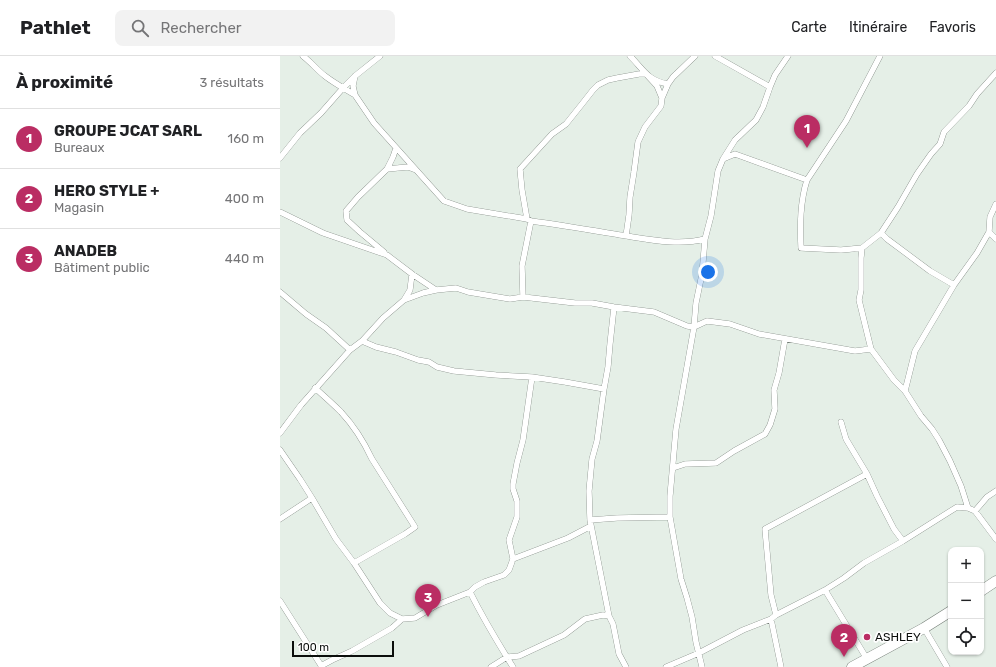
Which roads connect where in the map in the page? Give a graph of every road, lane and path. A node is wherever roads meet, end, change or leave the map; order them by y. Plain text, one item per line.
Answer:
1 (303, 56) edge
2 (380, 56) edge
3 (630, 56) edge
4 (695, 56) edge
5 (715, 56) edge
6 (788, 56) edge
7 (880, 56) edge
8 (996, 73) edge
9 (646, 74) junction
10 (355, 76) junction
11 (668, 84) junction
12 (770, 87) junction
13 (343, 88) junction
14 (355, 95) junction
15 (662, 98) junction
16 (396, 148) junction
17 (280, 158) edge
18 (723, 159) junction
19 (387, 169) junction
20 (418, 171) junction
21 (807, 180) junction
22 (996, 204) edge
23 (280, 212) edge
24 (529, 220) junction
25 (989, 232) junction
26 (881, 233) junction
27 (626, 236) junction
28 (705, 239) junction
29 (996, 239) edge
30 (862, 248) junction
31 (387, 255) junction
32 (412, 274) junction
33 (954, 285) junction
34 (436, 290) junction
35 (280, 292) edge
36 (524, 298) junction
37 (404, 300) junction
38 (614, 307) junction
39 (694, 327) junction
40 (785, 339) junction
41 (362, 341) junction
42 (871, 349) junction
43 (350, 350) junction
44 (532, 377) junction
45 (315, 388) junction
46 (604, 389) junction
47 (905, 391) junction
48 (841, 422) dead end
49 (280, 433) edge
50 (280, 450) edge
51 (673, 468) junction
52 (867, 474) junction
53 (996, 491) edge
54 (312, 498) junction
55 (968, 508) junction
56 (975, 511) junction
57 (670, 517) junction
58 (280, 519) edge
59 (591, 523) junction
60 (996, 539) edge
61 (903, 541) junction
62 (513, 559) junction
63 (354, 563) junction
64 (995, 584) edge
65 (825, 590) junction
66 (984, 590) edge
67 (470, 592) junction
68 (280, 601) edge
69 (948, 613) edge
70 (609, 616) junction
71 (774, 617) junction
72 (402, 620) junction
73 (924, 628) junction
74 (699, 653) junction
75 (507, 657) junction
76 (866, 659) junction
77 (322, 667) edge
78 (491, 667) edge
79 (513, 667) edge
80 (626, 667) edge
81 (666, 667) edge
82 (702, 667) edge
83 (781, 667) edge
84 (852, 667) edge
85 (947, 667) edge

1 - 13 street
2 - 10 street
3 - 9 street
4 - 11 street
5 - 12 street
6 - 12 street
7 - 21 street
8 - 26 street
9 - 11 street
9 - 15 street
9 - 24 street
10 - 13 street
10 - 14 street
11 - 15 street
12 - 18 street
13 - 14 street
13 - 17 street
14 - 16 street
15 - 27 street
16 - 19 street
16 - 20 street
18 - 21 street
18 - 28 street
19 - 20 street
19 - 31 street
20 - 24 street
21 - 30 street
22 - 25 street
23 - 31 street
24 - 27 street
24 - 36 street
25 - 29 street
25 - 33 street
26 - 30 street
26 - 33 street
27 - 28 street
28 - 39 street
30 - 42 street
31 - 32 street
32 - 34 street
32 - 37 street
33 - 47 street
34 - 36 street
34 - 37 street
35 - 43 street
36 - 38 street
37 - 41 street
38 - 39 street
38 - 46 street
39 - 40 street
39 - 51 street
40 - 42 street
40 - 51 street
41 - 43 street
41 - 44 street
42 - 47 street
43 - 45 street
44 - 46 street
44 - 62 street
45 - 49 street
45 - 63 street
46 - 59 street
47 - 55 street
48 - 52 street
50 - 54 street
51 - 57 street
52 - 61 street
52 - 71 street
53 - 56 street
54 - 58 street
54 - 63 street
55 - 56 street
55 - 61 street
56 - 60 street
57 - 59 street
57 - 74 street
59 - 62 street
59 - 70 street
61 - 65 street
62 - 67 street
63 - 72 street
64 - 66 highway
65 - 71 street
65 - 76 street
67 - 72 street
67 - 75 street
68 - 77 street
69 - 73 highway
70 - 75 street
70 - 80 street
71 - 74 street
71 - 83 street
72 - 77 street
73 - 76 highway
73 - 85 street
74 - 81 street
74 - 82 street
75 - 78 street
75 - 79 street
76 - 84 highway

